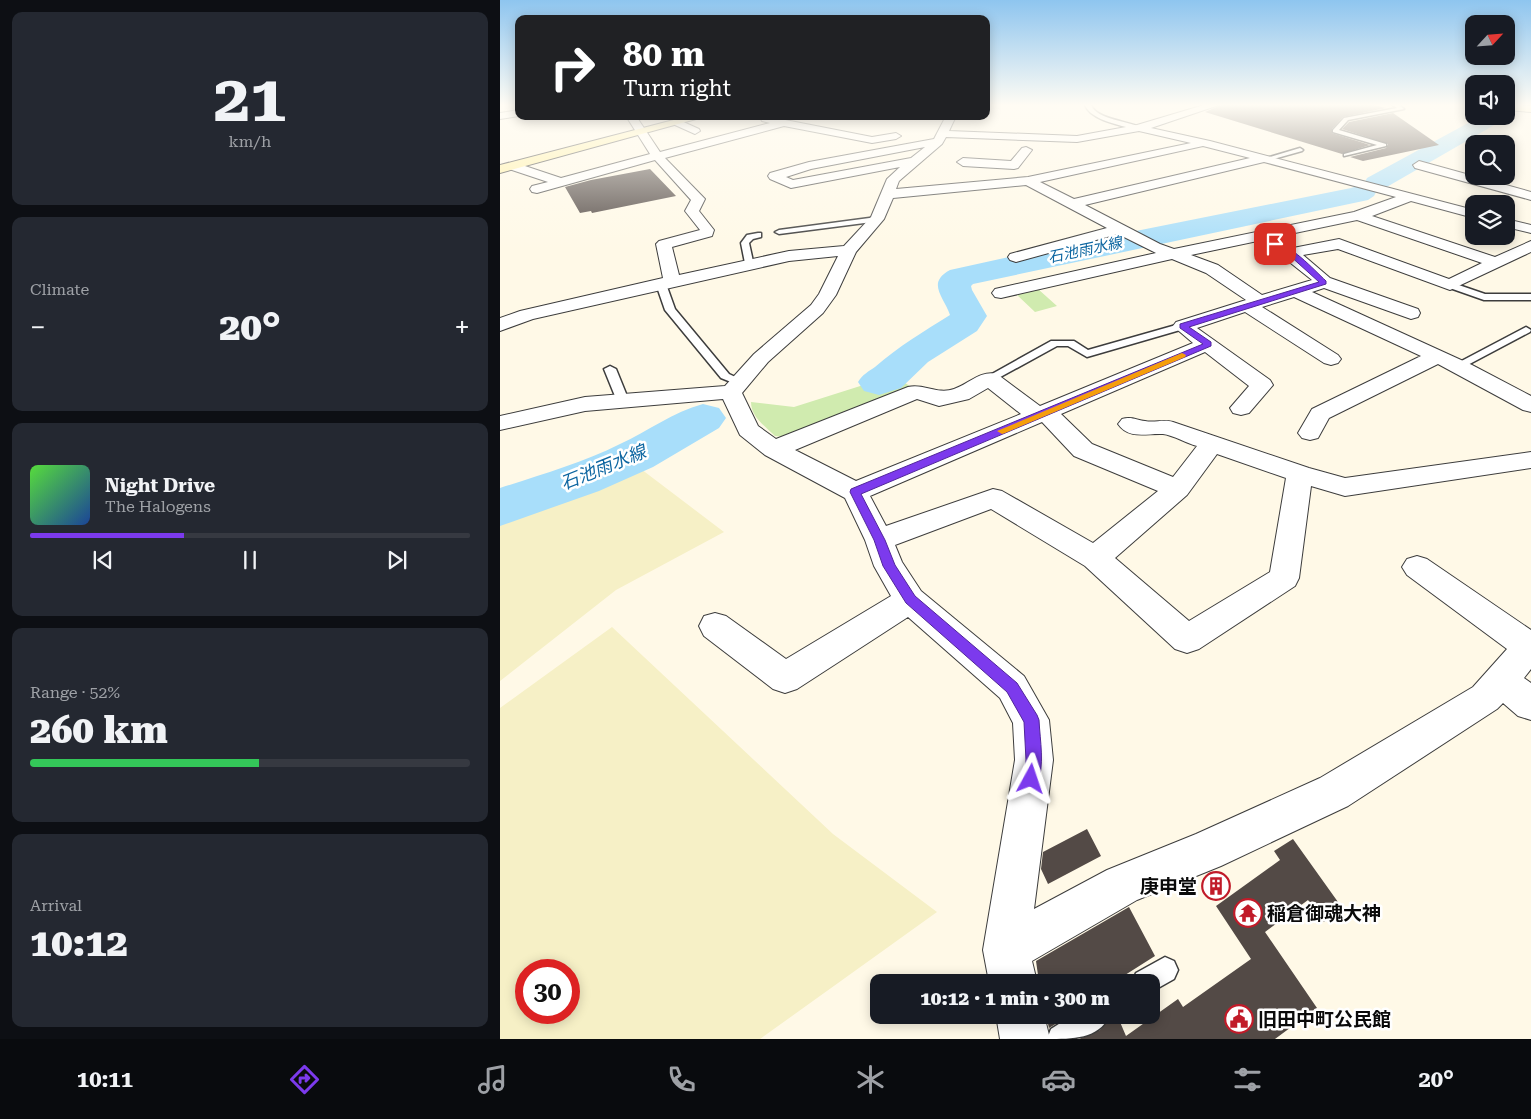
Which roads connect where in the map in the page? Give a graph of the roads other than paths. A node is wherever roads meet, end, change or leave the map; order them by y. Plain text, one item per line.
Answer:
1 (561, 153) edge
2 (656, 153) edge
3 (667, 153) edge
4 (861, 153) edge
5 (883, 153) edge
6 (921, 153) edge
7 (972, 153) edge
8 (1027, 153) edge
9 (1114, 153) edge
10 (1159, 153) edge
11 (1244, 153) edge
12 (1286, 153) edge
13 (1352, 153) edge
14 (1346, 155) dead end
15 (658, 156) junction
16 (1441, 158) dead end
17 (1264, 159) junction
18 (1129, 160) junction
19 (513, 166) junction
20 (500, 169) edge
21 (1465, 177) edge
22 (1179, 178) junction
23 (561, 182) junction
24 (1028, 182) junction
25 (1465, 182) edge
26 (1492, 185) edge
27 (1456, 186) dead end
28 (537, 189) dead end
29 (1442, 194) dead end
30 (1531, 196) edge
31 (1410, 197) junction
32 (1427, 202) junction
33 (1072, 204) junction
34 (882, 206) junction
35 (1465, 212) edge
36 (1358, 216) junction
37 (1465, 223) edge
38 (1515, 225) edge
39 (1119, 229) junction
40 (1450, 229) dead end
41 (1531, 229) edge
42 (779, 232) dead end
43 (758, 235) dead end
44 (1260, 236) junction
45 (1531, 246) edge
46 (849, 250) junction
47 (1290, 253) junction
48 (1174, 254) junction
49 (1016, 257) dead end
50 (1496, 263) junction
51 (749, 266) junction
52 (1034, 268) dead end
53 (1050, 282) junction
54 (1324, 282) junction
55 (667, 283) junction
56 (1450, 285) junction
57 (1296, 290) junction
58 (1001, 293) dead end
59 (1531, 298) edge
60 (1254, 304) junction
61 (1411, 313) dead end
62 (500, 326) edge
63 (1183, 326) junction
64 (1526, 330) dead end
65 (1208, 344) junction
66 (1436, 357) junction
67 (1331, 359) dead end
68 (1458, 366) junction
69 (610, 369) dead end
70 (988, 379) junction
71 (736, 387) junction
72 (1527, 397) edge
73 (623, 401) junction
74 (1241, 408) dead end
75 (1042, 414) junction
76 (500, 423) edge
77 (1130, 424) dead end
78 (1310, 433) dead end
79 (1212, 443) junction
80 (774, 449) junction
81 (1531, 460) edge
82 (1300, 474) junction
83 (1178, 489) junction
84 (855, 492) junction
85 (879, 540) junction
86 (1096, 558) junction
87 (1417, 567) dead end
88 (910, 600) junction
89 (715, 626) dead end
90 (1530, 646) edge
91 (1499, 680) junction
92 (1531, 704) edge
93 (1010, 966) edge
94 (1022, 1024) edge
95 (1084, 1024) edge
96 (1025, 1039) edge
97 (1061, 1039) edge

1 - 19 street
2 - 15 street
3 - 15 street
4 - 5 street
6 - 34 street
7 - 8 street
9 - 18 street
10 - 18 street
11 - 17 street
12 - 17 lane
13 - 14 lane
15 - 23 street
15 - 55 street
16 - 21 street
17 - 22 street
17 - 31 street
18 - 22 street
18 - 24 street
19 - 20 street
19 - 23 street
22 - 33 street
23 - 28 street
24 - 33 street
24 - 34 street
25 - 27 street
26 - 30 street
29 - 32 street
31 - 32 street
31 - 36 street
32 - 35 street
33 - 39 street
34 - 42 lane
34 - 46 street
36 - 44 street
36 - 50 street
37 - 40 street
38 - 41 street
39 - 48 street
39 - 49 street
43 - 51 lane
44 - 47 street
44 - 48 street
45 - 50 street
46 - 51 street
46 - 71 street
47 - 54 street
47 - 56 street
48 - 53 street
48 - 60 street
50 - 56 street
51 - 55 street
52 - 53 street
53 - 58 street
54 - 57 street
54 - 61 street
55 - 62 street
55 - 71 lane
56 - 59 lane
57 - 60 street
57 - 66 street
60 - 63 street
60 - 67 street
63 - 65 street
63 - 70 lane
64 - 68 lane
65 - 74 street
65 - 75 street
66 - 68 street
66 - 78 street
68 - 72 street
69 - 73 lane
70 - 75 street
70 - 80 street
71 - 73 street
71 - 80 street
73 - 76 street
75 - 83 street
75 - 84 street
77 - 79 street
79 - 82 street
79 - 83 street
80 - 84 street
81 - 82 street
82 - 86 street
83 - 86 street
84 - 85 street
85 - 86 street
85 - 88 street
87 - 90 street
88 - 89 street
88 - 93 street
90 - 91 street
91 - 92 street
91 - 93 street
94 - 96 street
95 - 97 lane

